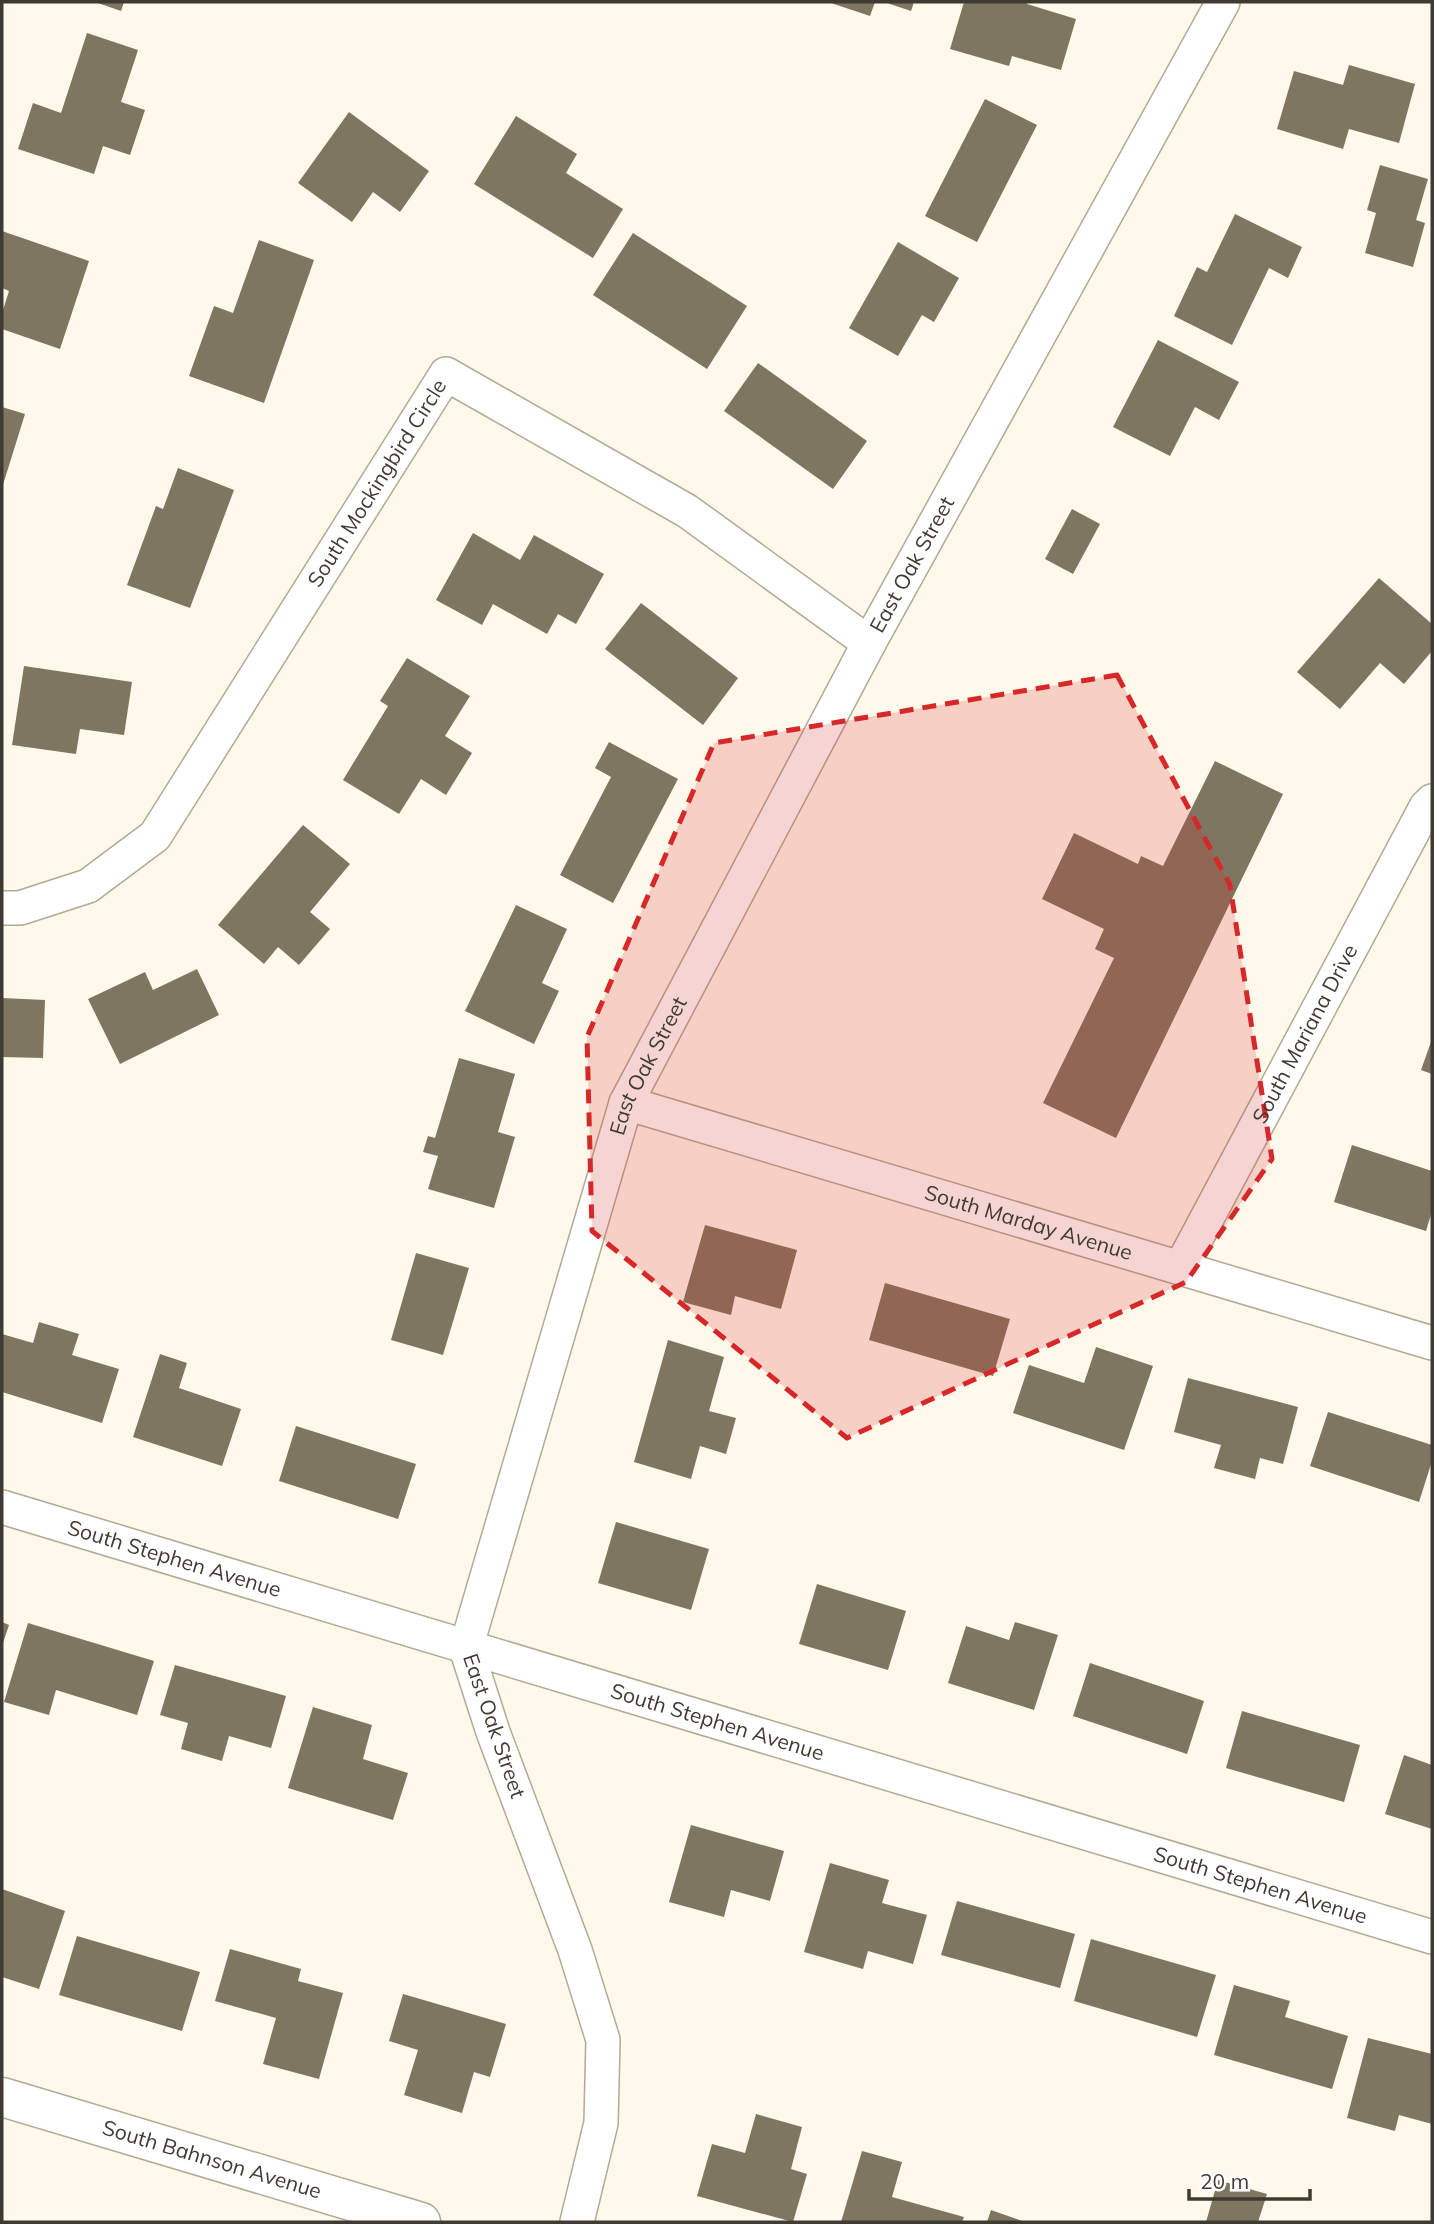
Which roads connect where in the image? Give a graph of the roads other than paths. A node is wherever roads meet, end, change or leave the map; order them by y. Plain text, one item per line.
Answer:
1 (1223, 2) edge
2 (869, 643) junction
3 (1432, 801) edge
4 (2, 908) edge
5 (626, 1102) junction
6 (1181, 1267) junction
7 (1432, 1343) edge
8 (2, 1507) edge
9 (466, 1648) junction
10 (1432, 1937) edge
11 (2, 2097) edge
12 (421, 2222) edge
13 (577, 2222) edge

1 - 2 street, East Oak Street
2 - 4 street, South Mockingbird Circle
2 - 5 street, East Oak Street
3 - 6 street, South Mariana Drive
5 - 6 street, South Marday Avenue
5 - 9 street, East Oak Street
6 - 7 street, South Marday Avenue
8 - 9 street, South Stephen Avenue
9 - 10 street, South Stephen Avenue
9 - 13 street, East Oak Street
11 - 12 street, South Bahnson Avenue

